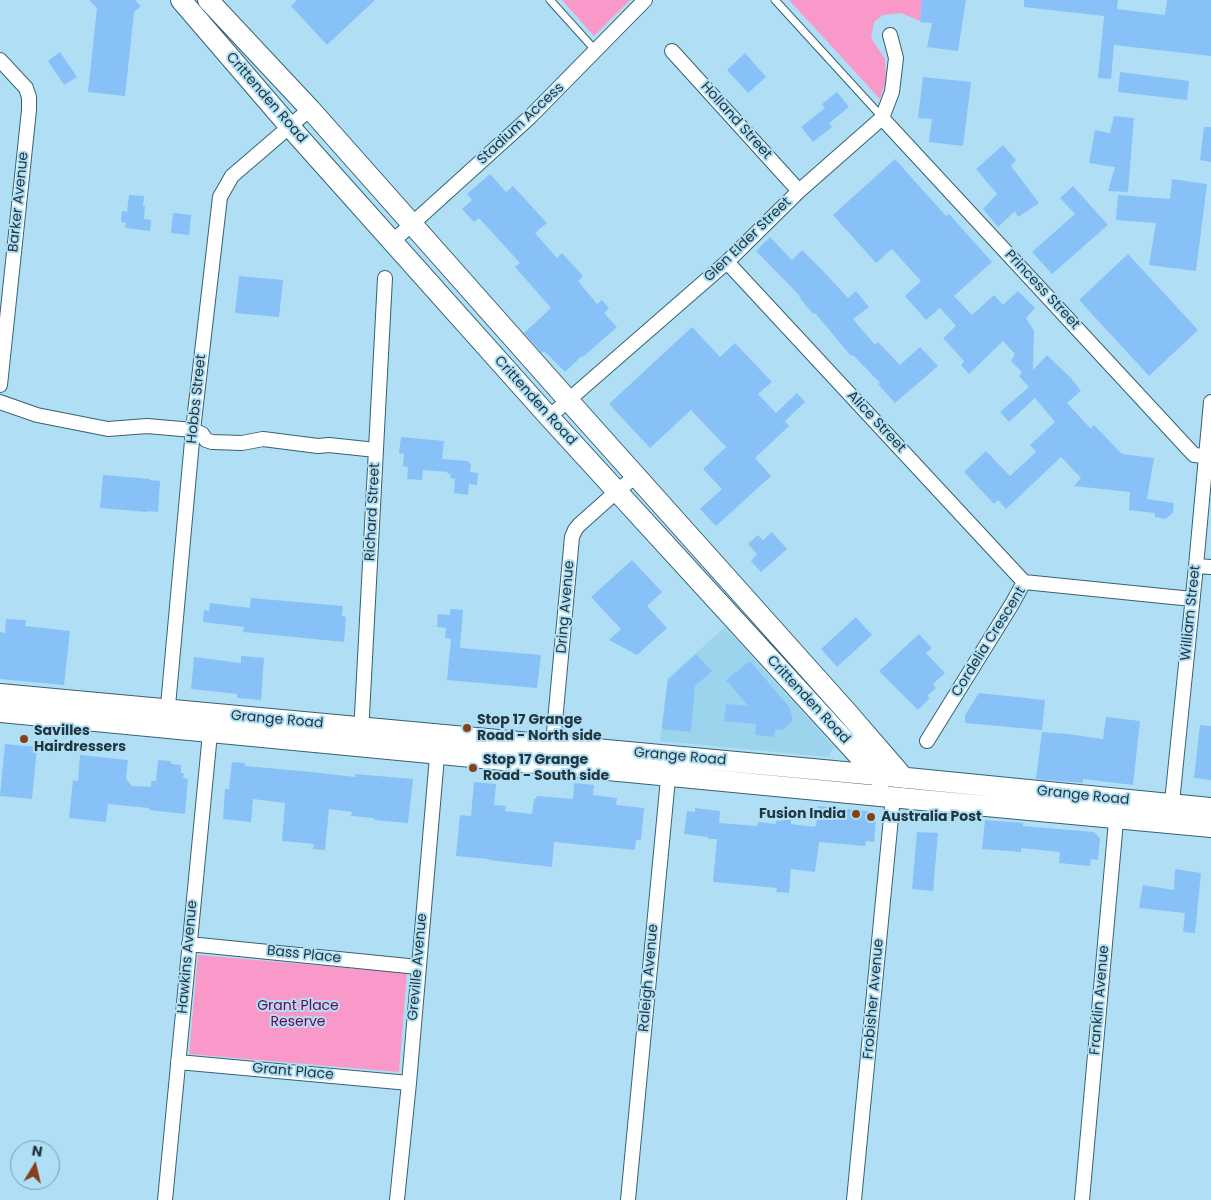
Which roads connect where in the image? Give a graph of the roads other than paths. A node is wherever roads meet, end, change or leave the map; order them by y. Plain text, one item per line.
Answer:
1 (181, 0) edge
2 (208, 0) edge
3 (550, 0) edge
4 (645, 0) edge
5 (775, 0) edge
6 (890, 35) dead end
7 (672, 50) dead end
8 (596, 51) junction
9 (0, 60) edge
10 (310, 109) junction
11 (882, 118) junction
12 (290, 127) junction
13 (800, 191) junction
14 (412, 224) junction
15 (392, 242) junction
16 (728, 262) junction
17 (385, 278) dead end
18 (0, 385) edge
19 (568, 400) junction
20 (0, 402) edge
21 (1211, 402) edge
22 (549, 417) junction
23 (193, 430) junction
24 (376, 450) junction
25 (1205, 456) junction
26 (636, 476) junction
27 (616, 492) junction
28 (1196, 566) junction
29 (1211, 567) edge
30 (1024, 582) junction
31 (1192, 599) junction
32 (0, 694) edge
33 (0, 712) edge
34 (167, 719) junction
35 (211, 723) junction
36 (361, 737) junction
37 (927, 741) dead end
38 (847, 743) junction
39 (438, 744) junction
40 (551, 755) junction
41 (669, 766) junction
42 (827, 771) junction
43 (877, 775) junction
44 (904, 778) junction
45 (893, 798) junction
46 (1211, 808) edge
47 (1117, 809) junction
48 (1170, 814) junction
49 (1211, 827) edge
50 (189, 944) junction
51 (418, 967) junction
52 (178, 1062) junction
53 (409, 1083) junction
54 (165, 1200) edge
55 (397, 1200) edge
56 (628, 1200) edge
57 (854, 1200) edge
58 (1082, 1200) edge

1 - 12 main road, Crittenden Road
2 - 10 main road, Crittenden Road
3 - 8 lane
4 - 8 street, Stadium Access
5 - 11 lane
6 - 11 street, Glen Elder Street
7 - 13 street, Holland Street
8 - 14 street, Stadium Access
9 - 18 street, Barker Avenue
10 - 12 street, Hobbs Street
10 - 14 main road, Crittenden Road
11 - 13 street, Glen Elder Street
11 - 25 street, Princess Street
12 - 15 main road, Crittenden Road
12 - 23 street, Hobbs Street
13 - 16 street, Glen Elder Street
14 - 15 street, Stadium Access
14 - 19 main road, Crittenden Road
15 - 22 main road, Crittenden Road
16 - 19 street, Glen Elder Street
16 - 30 street, Alice Street
17 - 24 street, Richard Street
19 - 22 street, Glen Elder Street
19 - 26 main road, Crittenden Road
20 - 23 street
21 - 25 street, William Street
22 - 27 main road, Crittenden Road
23 - 24 street
23 - 34 street, Hobbs Street
24 - 36 street, Richard Street
25 - 28 street, William Street
26 - 27 street, Dring Avenue
26 - 44 main road, Crittenden Road
27 - 38 main road, Crittenden Road
27 - 40 street, Dring Avenue
28 - 29 street
28 - 31 street, William Street
30 - 31 street, Cordelia Crescent
30 - 37 street, Cordelia Crescent
31 - 48 street, William Street
32 - 34 main road, Grange Road
33 - 34 main road, Grange Road
34 - 35 main road, Grange Road
35 - 36 main road, Grange Road
35 - 50 street, Hawkins Avenue
36 - 39 main road, Grange Road
38 - 42 main road
38 - 43 main road, Crittenden Road
39 - 40 main road, Grange Road
39 - 51 street, Greville Avenue
40 - 41 main road, Grange Road
41 - 42 main road, Grange Road
41 - 45 main road, Grange Road
41 - 56 street, Raleigh Avenue
42 - 43 main road, Grange Road
43 - 44 main road, Grange Road
43 - 45 main road, Crittenden Road
44 - 45 main road
44 - 47 main road, Grange Road
45 - 47 main road, Grange Road
45 - 57 street, Frobisher Avenue
46 - 48 main road, Grange Road
47 - 48 main road, Grange Road
47 - 58 street, Franklin Avenue
48 - 49 main road, Grange Road
50 - 51 street, Bass Place
50 - 52 street, Hawkins Avenue
51 - 53 street, Greville Avenue
52 - 53 street, Grant Place
52 - 54 street, Hawkins Avenue
53 - 55 street, Greville Avenue

